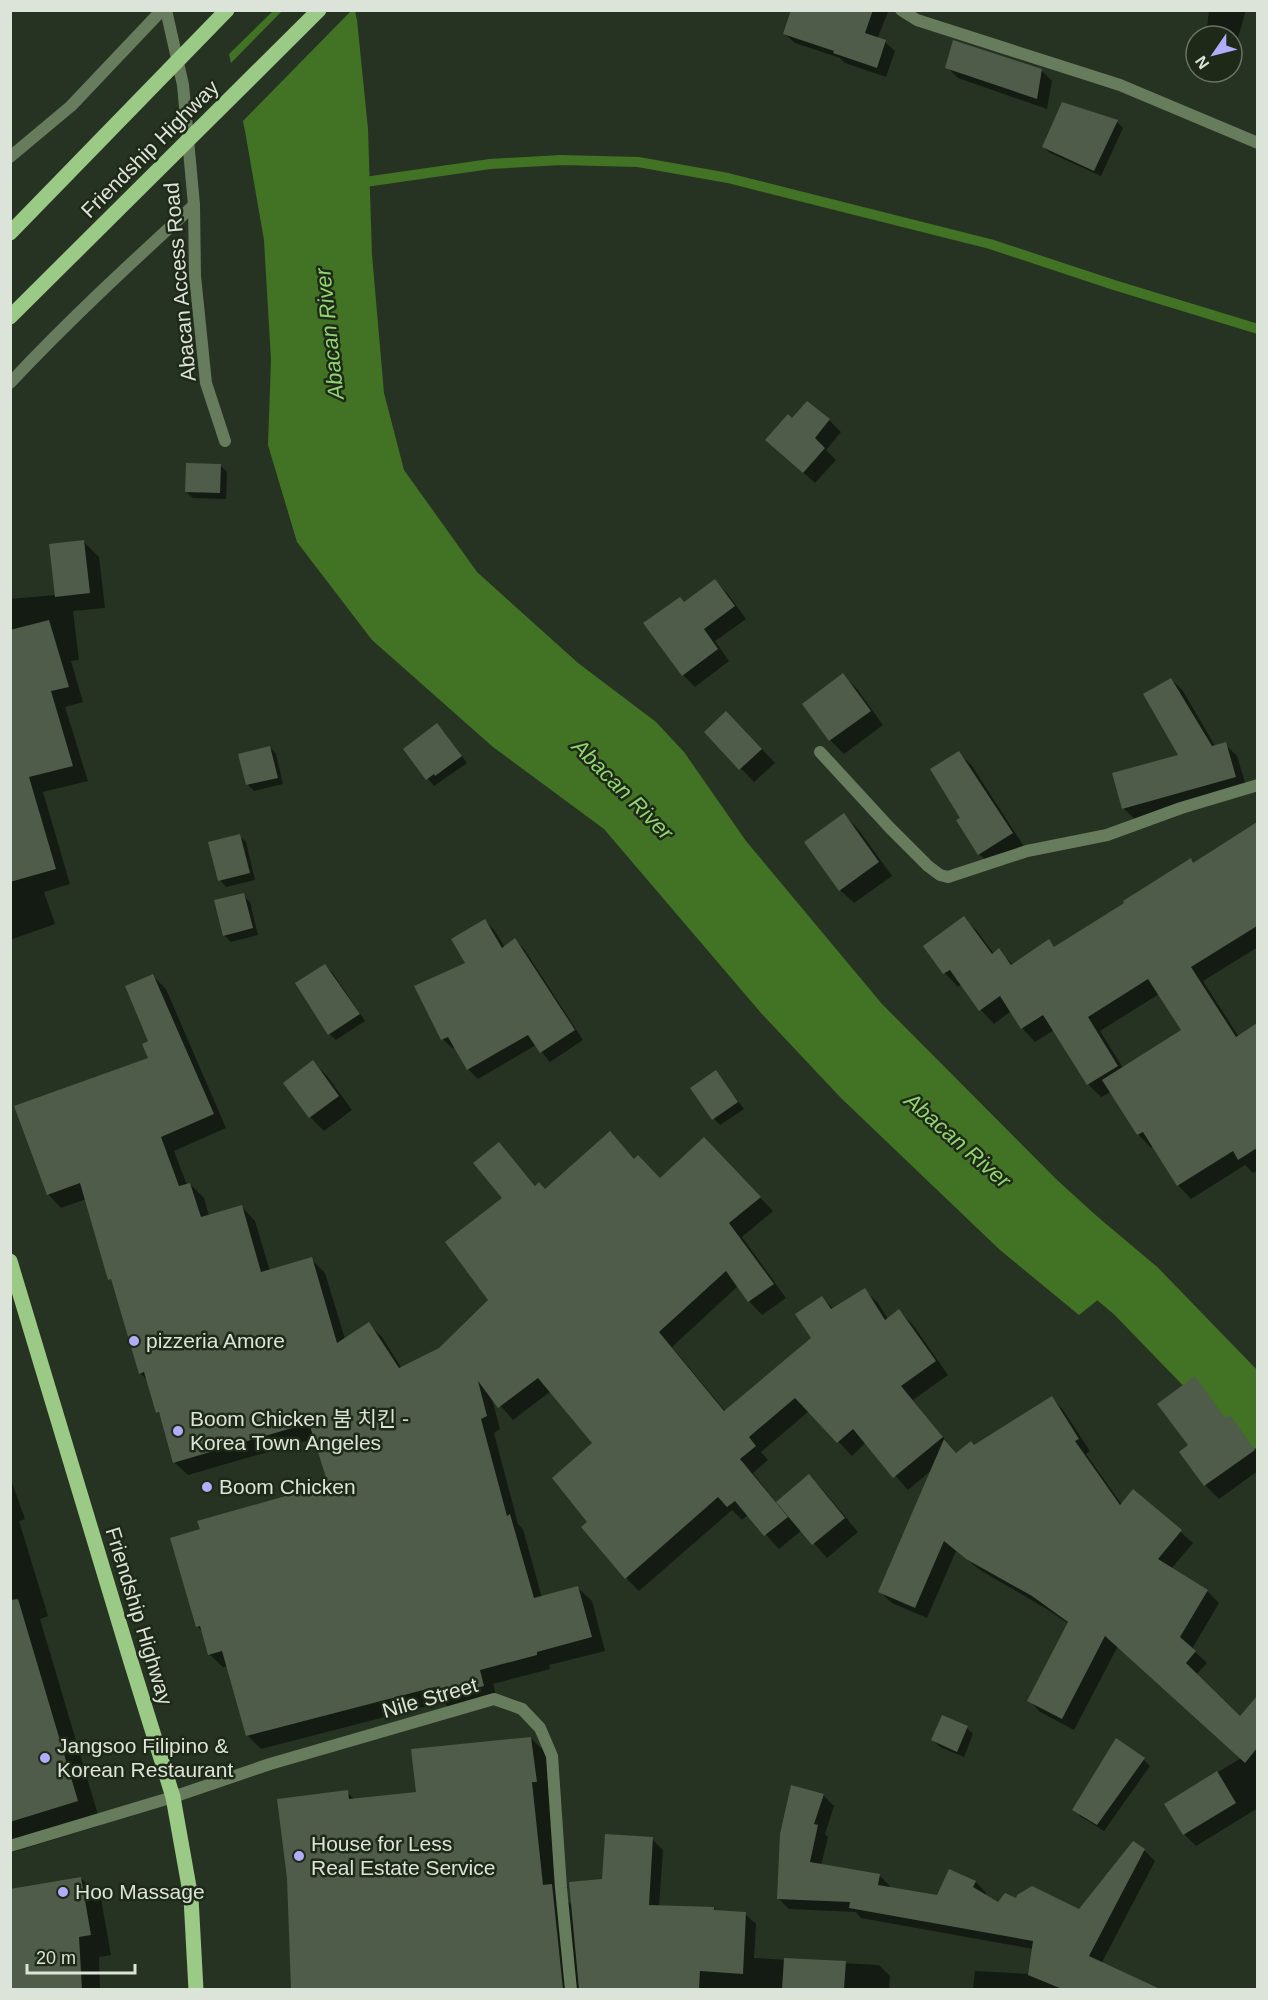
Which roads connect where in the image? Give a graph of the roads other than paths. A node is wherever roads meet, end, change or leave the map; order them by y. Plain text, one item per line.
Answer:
1 (164, 10) edge
2 (227, 10) edge
3 (318, 10) edge
4 (902, 10) edge
5 (1257, 143) edge
6 (12, 154) edge
7 (194, 205) junction
8 (10, 233) edge
9 (10, 317) edge
10 (10, 383) edge
11 (225, 441) dead end
12 (820, 752) dead end
13 (1257, 785) edge
14 (10, 1261) edge
15 (173, 1797) junction
16 (10, 1846) edge
17 (196, 1989) edge
18 (571, 1989) edge

1 - 6 street
1 - 7 street, Abacan Access Road
2 - 8 main road, Friendship Highway, bridge
3 - 9 main road, Friendship Highway, bridge
4 - 5 street
7 - 10 street
7 - 11 street, Abacan Access Road
12 - 13 street
14 - 15 main road, Friendship Highway
15 - 16 street, Nile Street
15 - 17 main road, Friendship Highway
15 - 18 street, Nile Street

